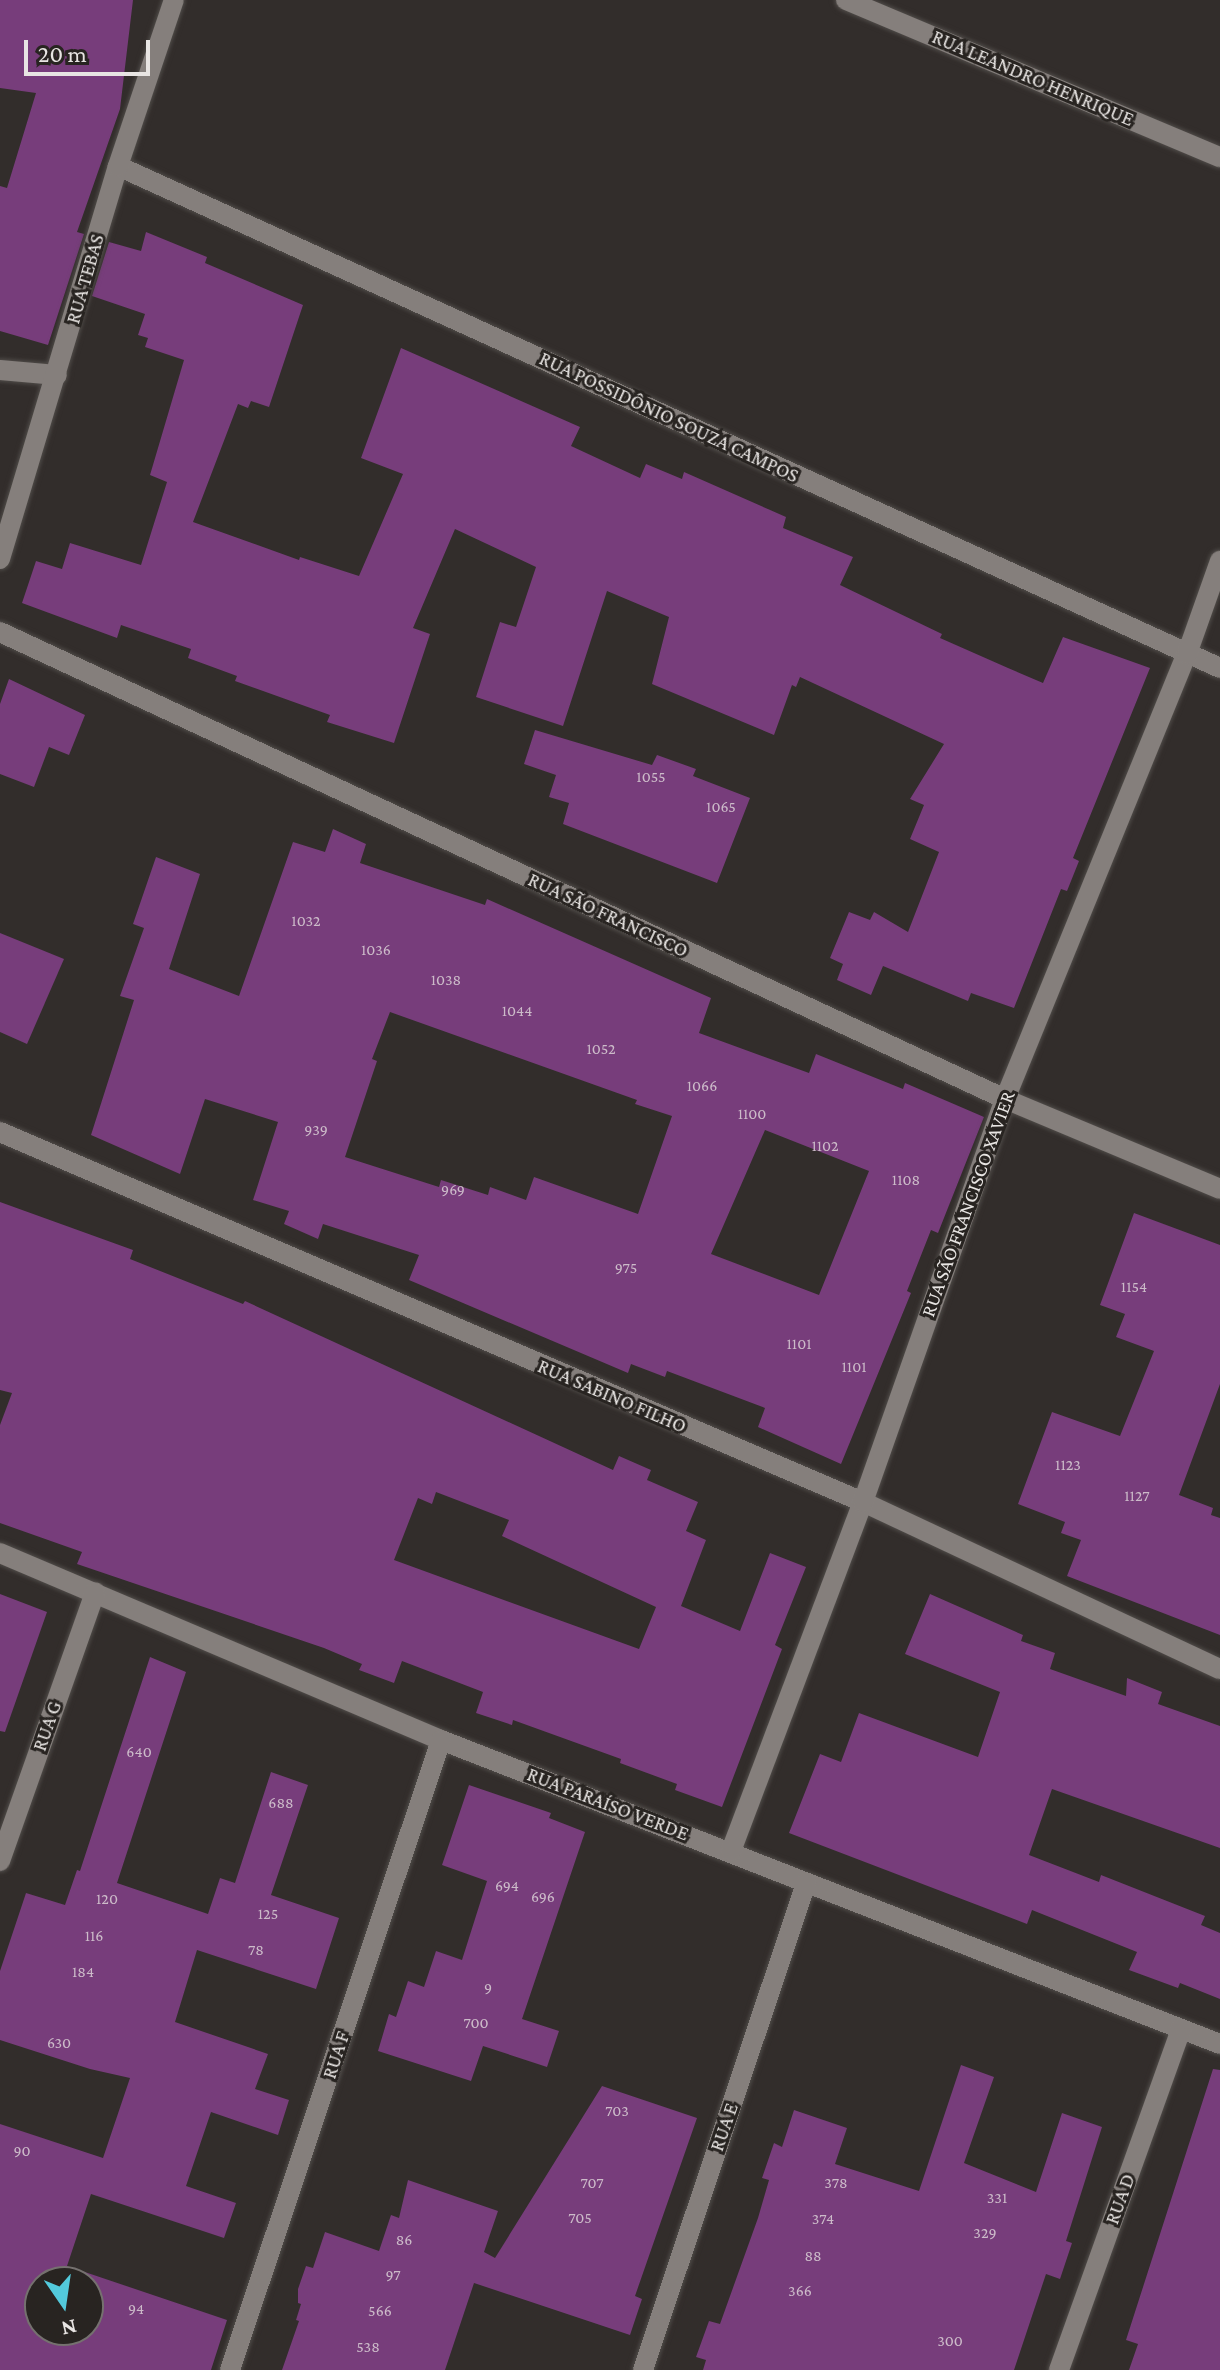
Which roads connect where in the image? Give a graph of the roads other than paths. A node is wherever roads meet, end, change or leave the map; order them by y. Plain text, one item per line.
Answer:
1 (174, 0) edge
2 (846, 0) edge
3 (1220, 157) edge
4 (118, 166) junction
5 (0, 370) edge
6 (57, 375) junction
7 (0, 559) edge
8 (1220, 561) edge
9 (0, 632) edge
10 (1187, 654) junction
11 (1220, 668) edge
12 (1005, 1099) junction
13 (0, 1132) edge
14 (1220, 1189) edge
15 (863, 1502) junction
16 (0, 1553) edge
17 (95, 1592) junction
18 (1220, 1669) edge
19 (441, 1740) junction
20 (731, 1851) junction
21 (0, 1861) edge
22 (806, 1883) junction
23 (1181, 2029) junction
24 (1220, 2044) edge
25 (230, 2370) edge
26 (643, 2370) edge
27 (1059, 2370) edge

1 - 4 street, RUA TEBAS
2 - 3 street, RUA LEANDRO HENRIQUE
4 - 6 street, RUA TEBAS
4 - 10 street, RUA POSSIDÔNIO SOUZA CAMPOS
5 - 6 street
6 - 7 street, RUA TEBAS
8 - 10 street, RUA SÃO FRANCISCO XAVIER
9 - 12 street, RUA SÃO FRANCISCO
10 - 11 street, RUA POSSIDÔNIO SOUZA CAMPOS
10 - 12 street, RUA SÃO FRANCISCO XAVIER
12 - 14 street, RUA SÃO FRANCISCO
12 - 15 street, RUA SÃO FRANCISCO XAVIER
13 - 15 street, RUA SABINO FILHO
15 - 18 street, RUA SABINO FILHO
15 - 20 street, RUA SÃO FRANCISCO XAVIER
16 - 17 street, RUA PARAÍSO VERDE
17 - 19 street, RUA PARAÍSO VERDE
17 - 21 street, RUA G
19 - 20 street, RUA PARAÍSO VERDE
19 - 25 street, RUA F
20 - 22 street, RUA PARAÍSO VERDE
22 - 23 street, RUA PARAÍSO VERDE
22 - 26 street, RUA E
23 - 24 street, RUA PARAÍSO VERDE
23 - 27 street, RUA D

